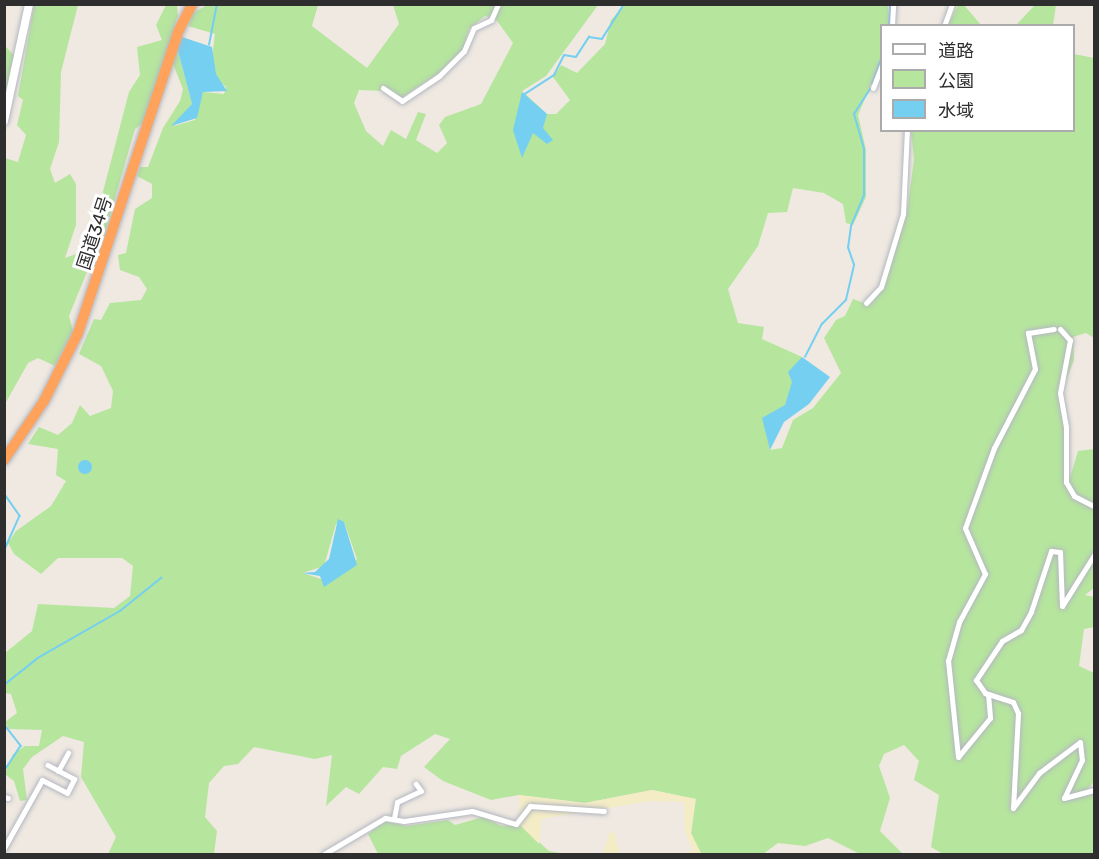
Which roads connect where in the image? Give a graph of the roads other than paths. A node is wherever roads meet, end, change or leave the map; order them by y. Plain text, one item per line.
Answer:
1 (28, 4) edge
2 (192, 4) edge
3 (498, 4) edge
4 (893, 4) edge
5 (952, 4) edge
6 (892, 24) edge
7 (945, 24) edge
8 (880, 70) edge
9 (383, 88) dead end
10 (873, 88) dead end
11 (4, 121) edge
12 (907, 132) edge
13 (866, 303) dead end
14 (4, 460) edge
15 (1095, 506) edge
16 (1095, 555) edge
17 (988, 694) junction
18 (68, 753) dead end
19 (48, 765) dead end
20 (58, 771) junction
21 (416, 784) dead end
22 (1095, 790) edge
23 (604, 811) dead end
24 (394, 818) junction
25 (4, 848) edge
26 (335, 848) junction
27 (324, 855) edge
28 (336, 855) edge

1 - 11 street
2 - 14 highway, 国道34号
3 - 9 street
4 - 6 street
5 - 7 street
8 - 10 street
12 - 13 street
15 - 17 street
16 - 17 street
17 - 22 street
18 - 20 street
19 - 20 street
20 - 25 street
21 - 24 street
23 - 24 street
24 - 26 street
26 - 27 street
26 - 28 street

